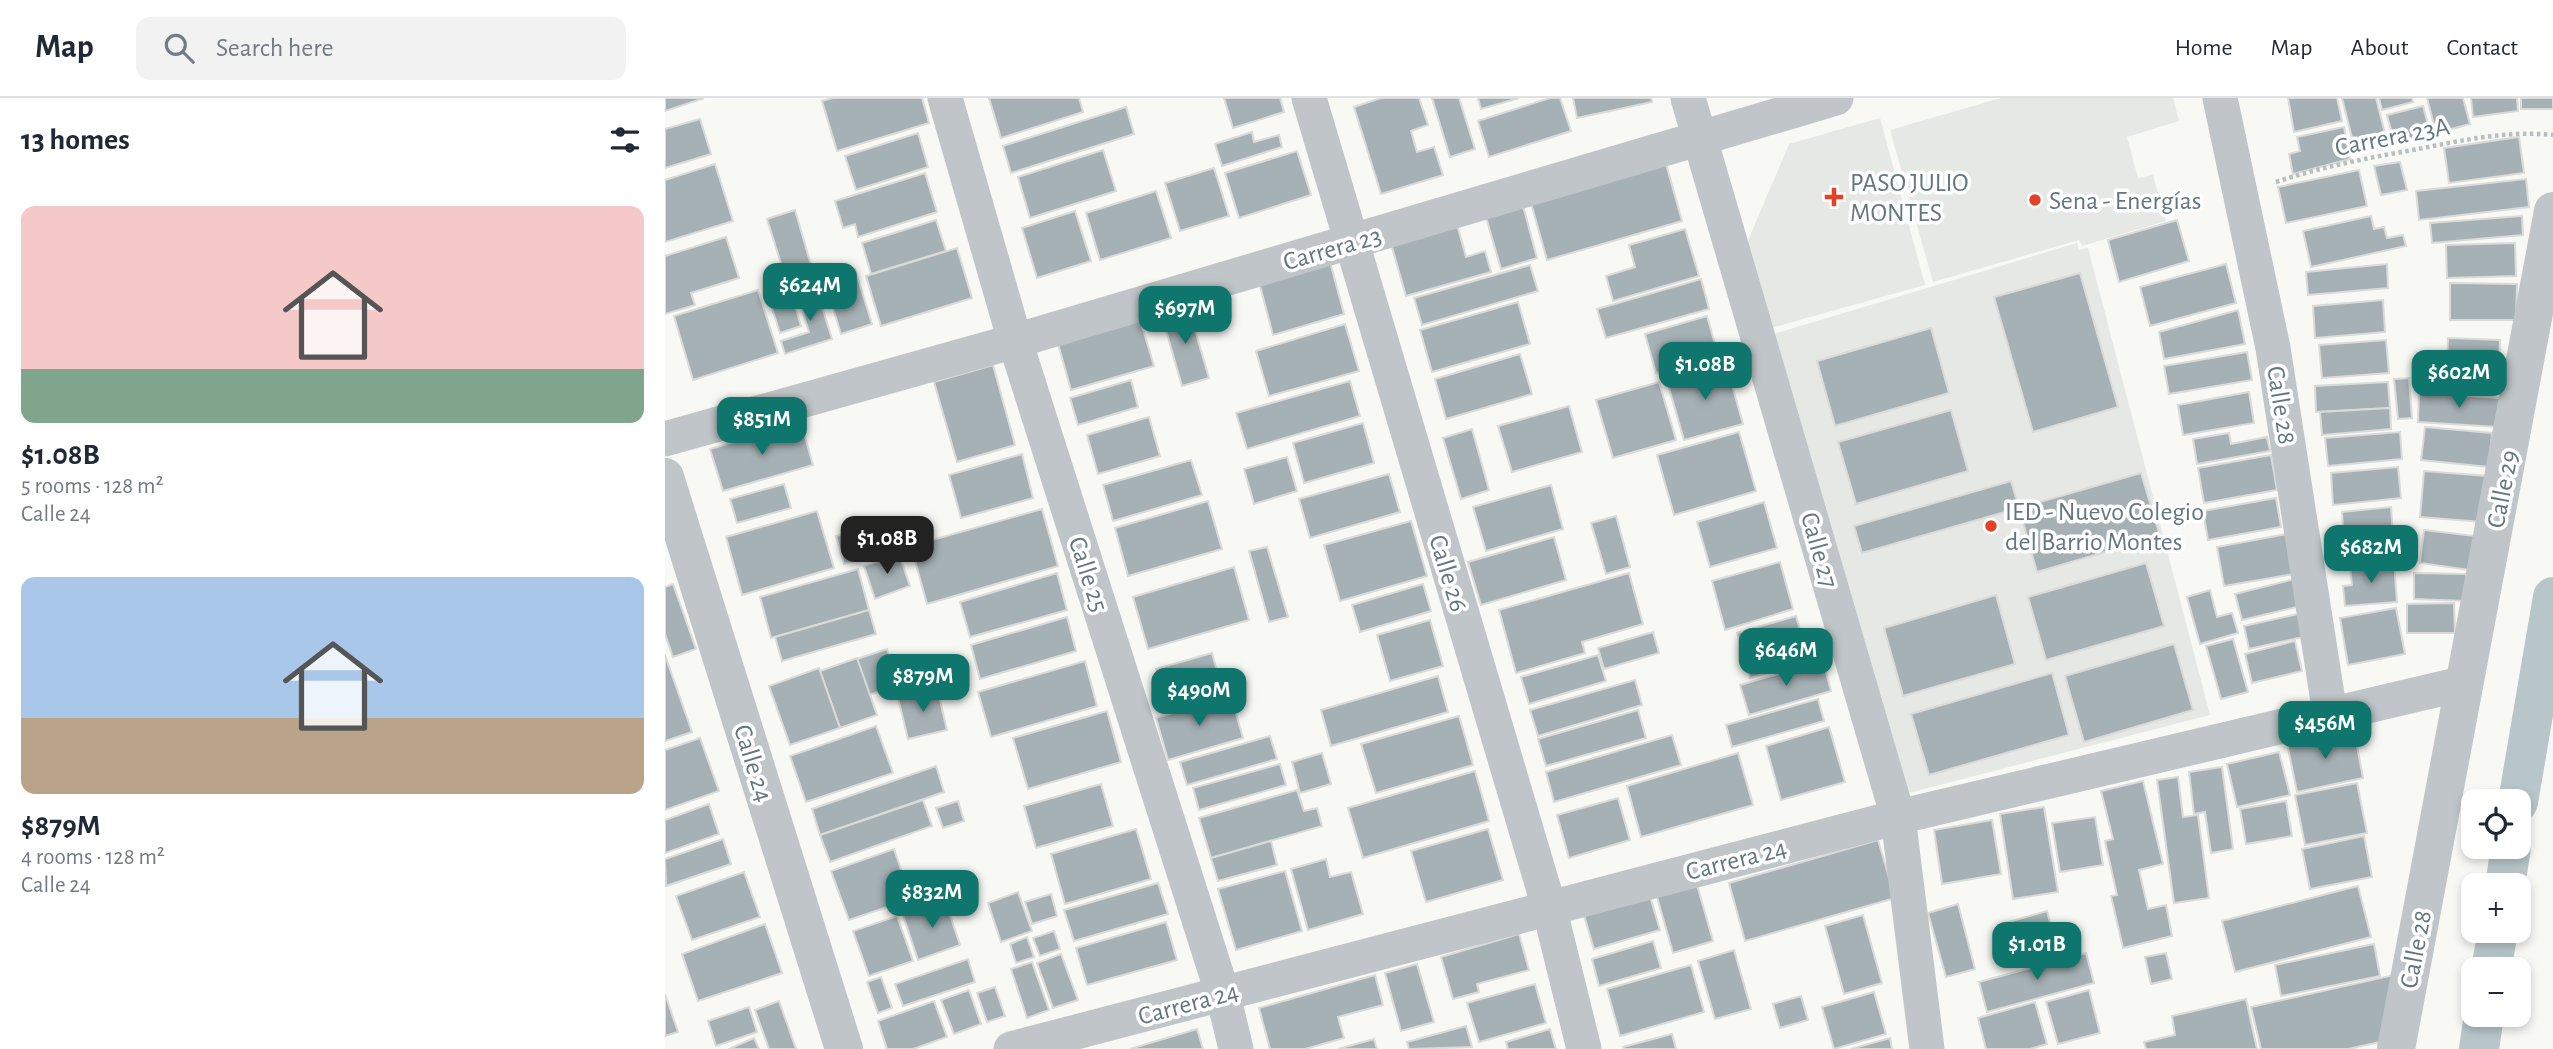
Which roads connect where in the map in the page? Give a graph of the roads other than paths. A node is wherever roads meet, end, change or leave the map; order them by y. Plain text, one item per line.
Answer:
1 (945, 98) edge
2 (1309, 98) edge
3 (1688, 98) edge
4 (1836, 98) edge
5 (2220, 98) edge
6 (1700, 138) junction
7 (2553, 211) edge
8 (1351, 243) junction
9 (1015, 341) junction
10 (665, 439) edge
11 (665, 477) edge
12 (2465, 683) junction
13 (2330, 714) junction
14 (1898, 817) junction
15 (1549, 907) junction
16 (1223, 995) junction
17 (844, 1049) edge
18 (1011, 1049) edge
19 (1236, 1049) edge
20 (1584, 1049) edge
21 (1927, 1049) edge
22 (2396, 1049) edge

1 - 9 street, Calle 25
2 - 8 street, Calle 26
3 - 6 street, Calle 27
4 - 6 street, Carrera 23
5 - 13 street, Calle 28
6 - 8 street, Carrera 23
6 - 14 street, Calle 27
7 - 12 street, Calle 29
8 - 9 street, Carrera 23
8 - 15 street, Calle 26
9 - 10 street, Carrera 23
9 - 16 street, Calle 25
11 - 17 street, Calle 24
12 - 13 street, Carrera 24
12 - 22 street, Calle 28
13 - 14 street, Carrera 24
14 - 15 street, Carrera 24
14 - 21 street, Calle 27
15 - 16 street, Carrera 24
15 - 20 street, Calle 26
16 - 18 street, Carrera 24
16 - 19 street, Calle 25

